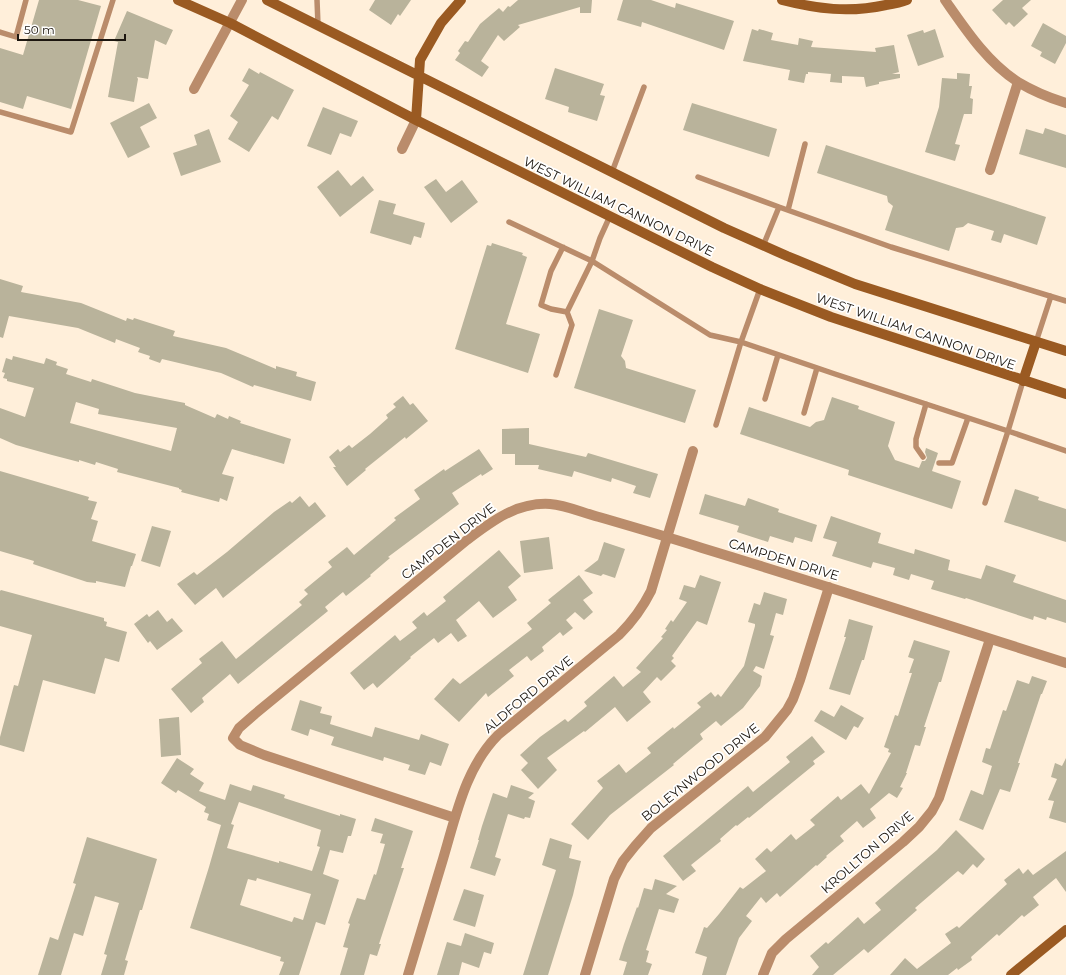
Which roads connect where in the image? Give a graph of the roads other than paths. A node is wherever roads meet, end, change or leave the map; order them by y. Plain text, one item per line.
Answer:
1 (26, 0) edge
2 (113, 0) edge
3 (178, 0) edge
4 (242, 0) edge
5 (267, 0) edge
6 (317, 0) edge
7 (462, 0) edge
8 (782, 0) edge
9 (907, 0) edge
10 (945, 0) edge
11 (230, 23) junction
12 (318, 25) junction
13 (0, 32) edge
14 (419, 75) junction
15 (1018, 82) junction
16 (644, 87) dead end
17 (194, 89) dead end
18 (1066, 103) edge
19 (0, 112) edge
20 (416, 120) junction
21 (805, 144) dead end
22 (402, 149) dead end
23 (990, 170) dead end
24 (612, 172) junction
25 (698, 177) dead end
26 (779, 207) junction
27 (788, 210) junction
28 (610, 216) junction
29 (509, 222) dead end
30 (763, 246) junction
31 (563, 247) junction
32 (592, 261) junction
33 (760, 289) junction
34 (1051, 296) junction
35 (1066, 301) edge
36 (567, 312) junction
37 (741, 342) junction
38 (1036, 342) junction
39 (1066, 351) edge
40 (778, 355) junction
41 (817, 368) junction
42 (556, 375) dead end
43 (1023, 381) junction
44 (1066, 394) edge
45 (766, 399) dead end
46 (926, 404) junction
47 (804, 413) dead end
48 (968, 418) junction
49 (716, 425) dead end
50 (1008, 431) junction
51 (693, 451) dead end
52 (1066, 451) edge
53 (923, 457) dead end
54 (940, 463) dead end
55 (985, 503) dead end
56 (667, 537) junction
57 (829, 587) junction
58 (990, 638) junction
59 (1066, 663) edge
60 (455, 818) junction
61 (1066, 930) edge
62 (408, 975) edge
63 (585, 975) edge
64 (763, 975) edge
65 (1011, 975) edge

1 - 13 lane
2 - 19 lane
3 - 11 main road, WEST WILLIAM CANNON DRIVE
4 - 11 street
5 - 12 main road, WEST WILLIAM CANNON DRIVE
6 - 12 lane
7 - 14 main road
8 - 9 main road
10 - 15 street
11 - 17 street
11 - 20 main road, WEST WILLIAM CANNON DRIVE
12 - 14 main road, WEST WILLIAM CANNON DRIVE
14 - 20 main road
14 - 24 main road, WEST WILLIAM CANNON DRIVE
15 - 18 street
15 - 23 street
16 - 24 lane
20 - 22 street
20 - 28 main road, WEST WILLIAM CANNON DRIVE
21 - 27 lane
24 - 30 main road, WEST WILLIAM CANNON DRIVE
25 - 26 lane
26 - 27 lane
26 - 30 lane
27 - 34 lane
28 - 32 lane
28 - 33 main road, WEST WILLIAM CANNON DRIVE
29 - 31 lane
30 - 38 main road, WEST WILLIAM CANNON DRIVE
31 - 32 lane
31 - 36 lane
32 - 36 lane
32 - 37 lane
33 - 37 lane
33 - 43 main road, WEST WILLIAM CANNON DRIVE
34 - 35 lane
34 - 38 lane
36 - 42 lane
37 - 40 lane
37 - 49 lane
38 - 39 main road, WEST WILLIAM CANNON DRIVE
38 - 43 main road
40 - 41 lane
40 - 45 lane
41 - 46 lane
41 - 47 lane
43 - 44 main road, WEST WILLIAM CANNON DRIVE
43 - 50 lane
46 - 48 lane
46 - 53 lane
48 - 50 lane
48 - 54 lane
50 - 52 lane
50 - 55 lane
51 - 56 street, ALDFORD DRIVE
56 - 57 street, CAMPDEN DRIVE
56 - 60 street, ALDFORD DRIVE
56 - 60 street, CAMPDEN DRIVE
57 - 58 street, CAMPDEN DRIVE
57 - 63 street, BOLEYNWOOD DRIVE
58 - 59 street, CAMPDEN DRIVE
58 - 64 street, KROLLTON DRIVE
60 - 62 street, ALDFORD DRIVE
61 - 65 main road

